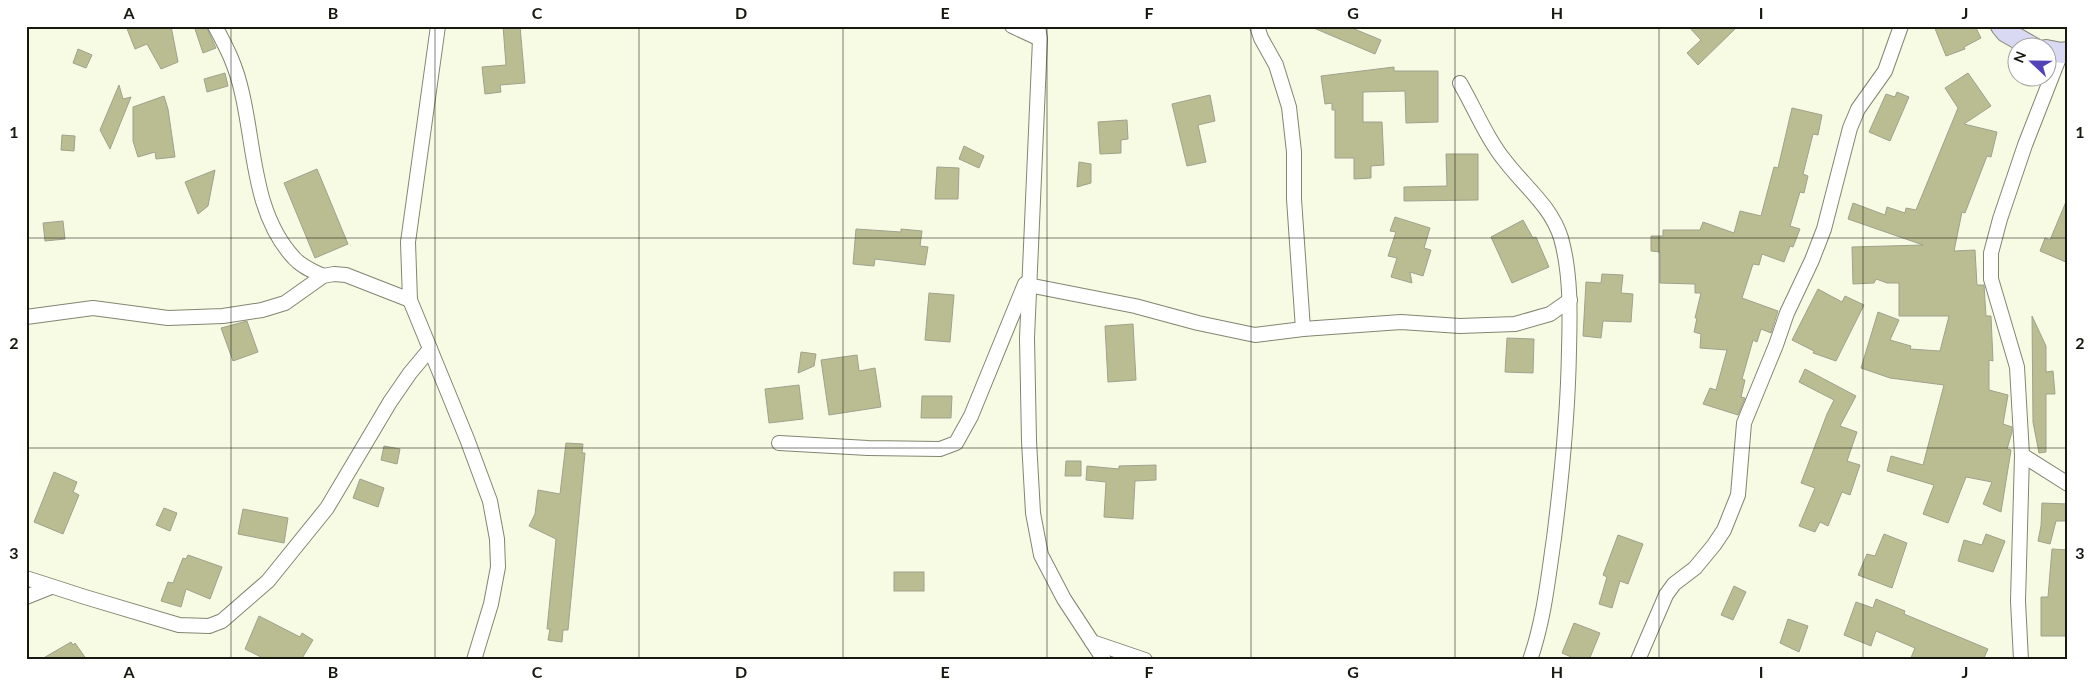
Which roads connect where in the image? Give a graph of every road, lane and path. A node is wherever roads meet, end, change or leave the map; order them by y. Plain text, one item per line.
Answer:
1 (215, 26) edge
2 (438, 26) edge
3 (1012, 26) edge
4 (1257, 26) edge
5 (1901, 26) edge
6 (2001, 26) edge
7 (1039, 33) edge
8 (2016, 38) edge
9 (2058, 52) edge
10 (1460, 83) dead end
11 (323, 276) junction
12 (1028, 281) junction
13 (410, 300) junction
14 (1570, 300) junction
15 (26, 317) edge
16 (1303, 329) junction
17 (430, 349) junction
18 (779, 443) dead end
19 (2022, 455) junction
20 (2068, 484) edge
21 (26, 578) edge
22 (51, 587) junction
23 (26, 597) edge
24 (1092, 642) junction
25 (474, 660) edge
26 (1104, 660) edge
27 (1145, 660) edge
28 (1530, 660) edge
29 (1638, 660) edge
30 (2021, 660) edge

1 - 11 street
2 - 13 street
3 - 7 street
4 - 16 street
5 - 29 street
6 - 8 main road
7 - 12 street
9 - 19 street
10 - 14 street
11 - 13 street
11 - 15 street
12 - 16 street
12 - 18 street
12 - 24 street
13 - 17 street
14 - 16 street
14 - 28 street
17 - 22 street
17 - 25 street
19 - 20 street
19 - 30 street
21 - 22 street
22 - 23 street
24 - 26 street
24 - 27 street

